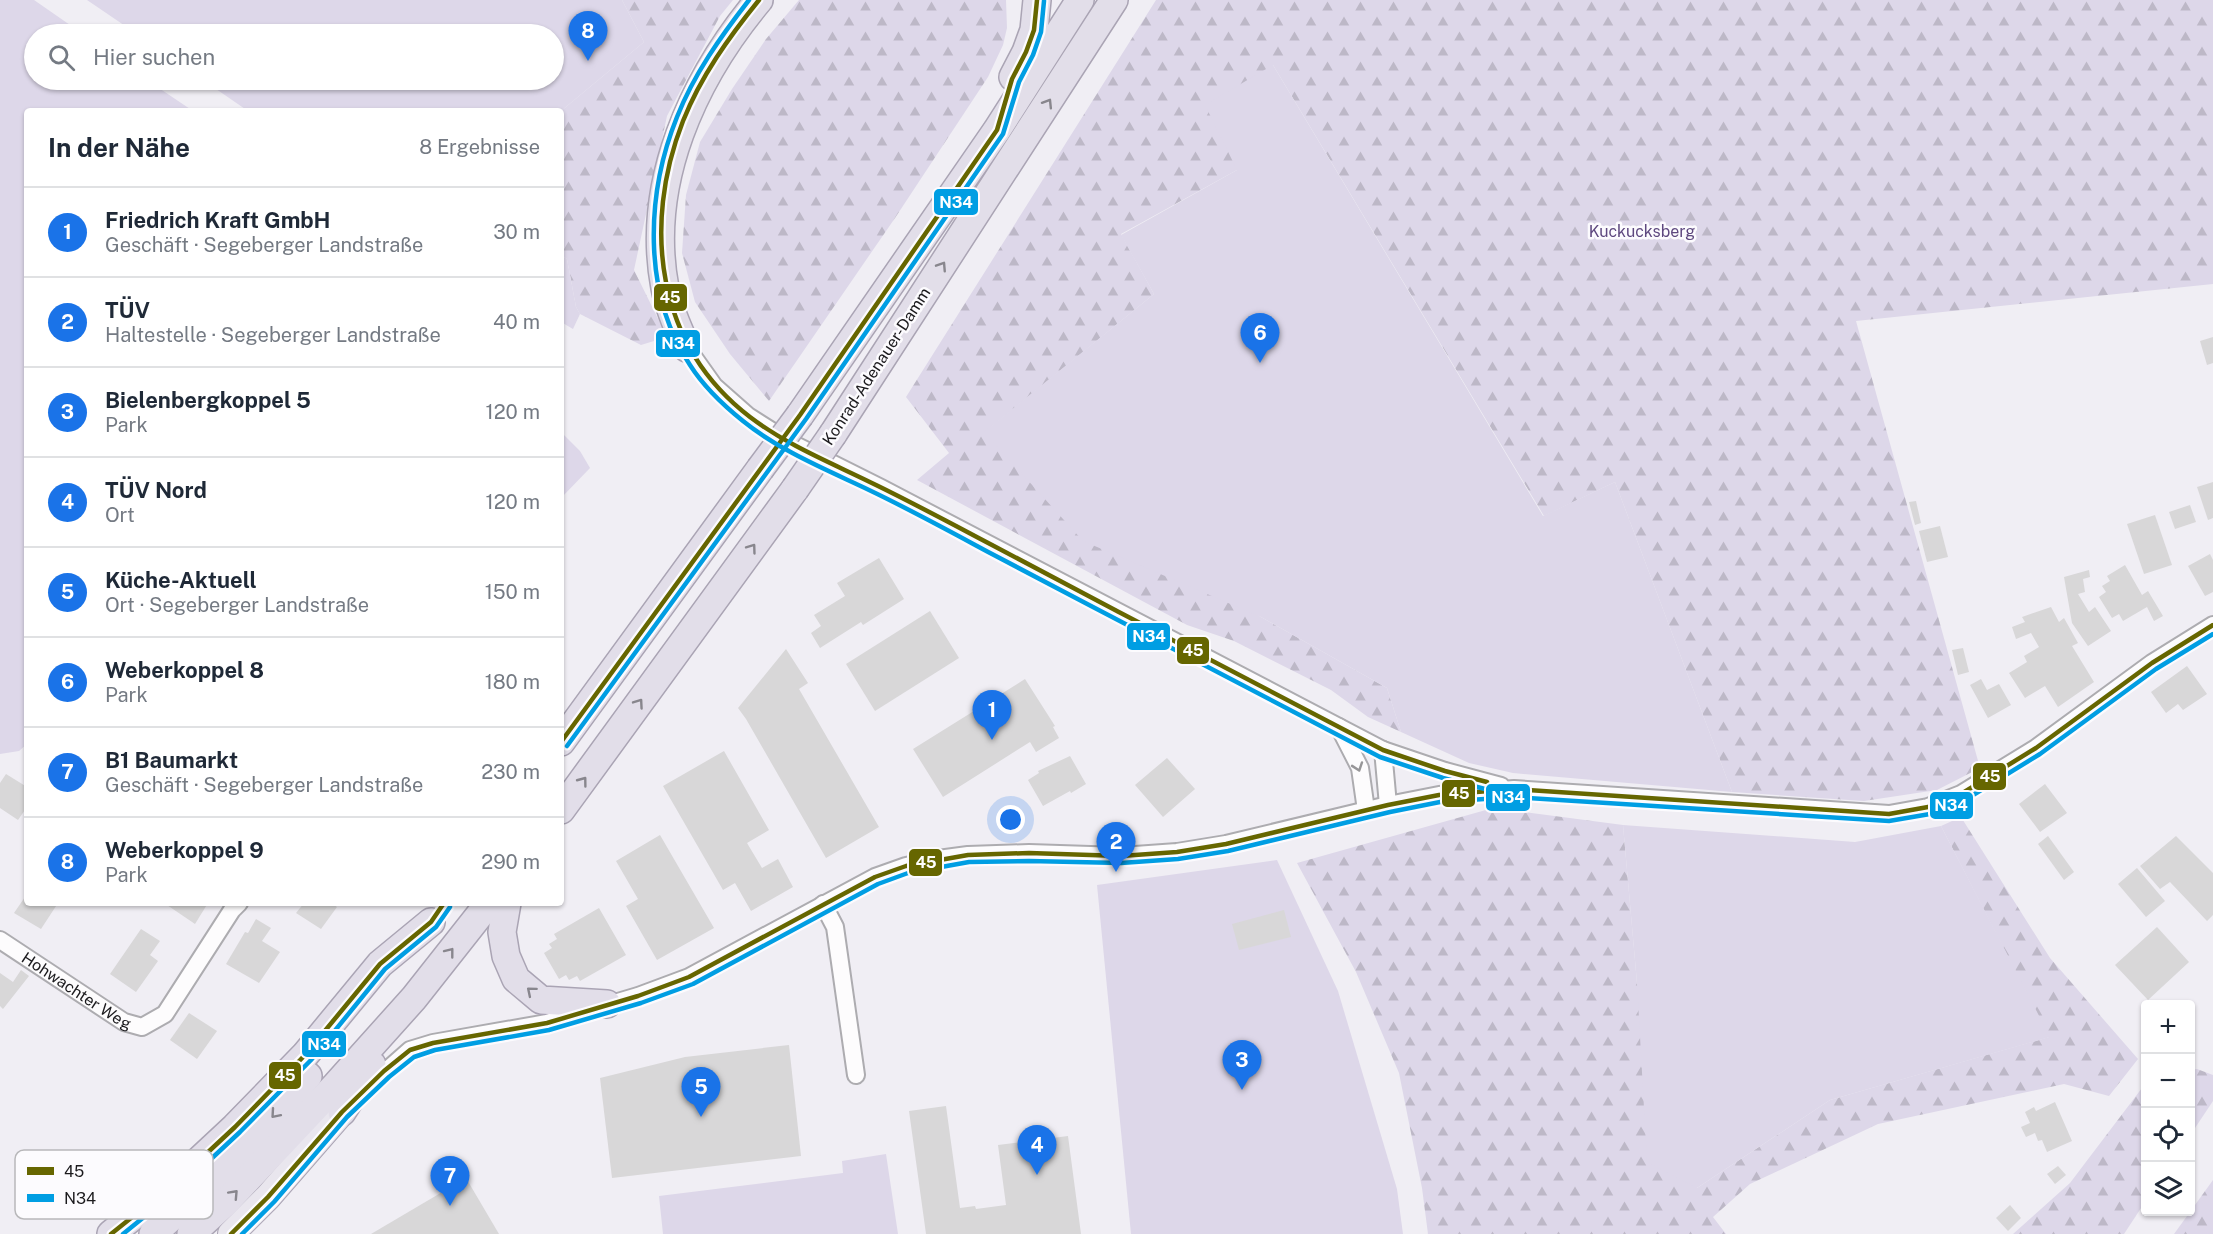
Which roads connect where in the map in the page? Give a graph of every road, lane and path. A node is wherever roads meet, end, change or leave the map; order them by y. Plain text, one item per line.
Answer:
1 (759, 0) edge
2 (1037, 0) edge
3 (1080, 0) edge
4 (1114, 0) edge
5 (997, 130) junction
6 (687, 348) joint
7 (2213, 625) edge
8 (1339, 727) junction
9 (564, 738) edge
10 (1383, 750) junction
11 (1514, 789) junction
12 (1388, 805) junction
13 (564, 806) edge
14 (1366, 810) junction
15 (823, 904) junction
16 (236, 906) edge
17 (487, 906) edge
18 (506, 906) edge
19 (437, 912) edge
20 (0, 940) edge
21 (414, 998) junction
22 (607, 1004) junction
23 (856, 1075) dead end
24 (342, 1112) junction
25 (210, 1150) edge
26 (213, 1179) edge
27 (213, 1213) edge
28 (130, 1219) edge
29 (169, 1219) edge
30 (207, 1219) edge
31 (111, 1234) edge
32 (153, 1234) edge
33 (191, 1234) edge
34 (231, 1234) edge

1 - 6 highway
2 - 5 highway
3 - 5 highway, Konrad-Adenauer-Damm
13 -> 4 highway, Konrad-Adenauer-Damm, bridge
5 - 9 highway, Konrad-Adenauer-Damm, bridge
6 - 8 street
7 - 11 street
8 - 10 street
8 -> 14 street
10 - 11 street
10 - 12 street
11 - 12 street
12 - 14 street
14 - 15 street
15 - 22 street
15 - 23 street
16 - 20 street, Hohwachter Weg
21 -> 17 highway
22 -> 18 highway
19 - 25 highway
19 -> 26 highway
21 - 24 highway
27 -> 21 highway
22 - 24 street
24 - 34 main road
28 - 31 highway
29 -> 32 highway
33 -> 30 highway

